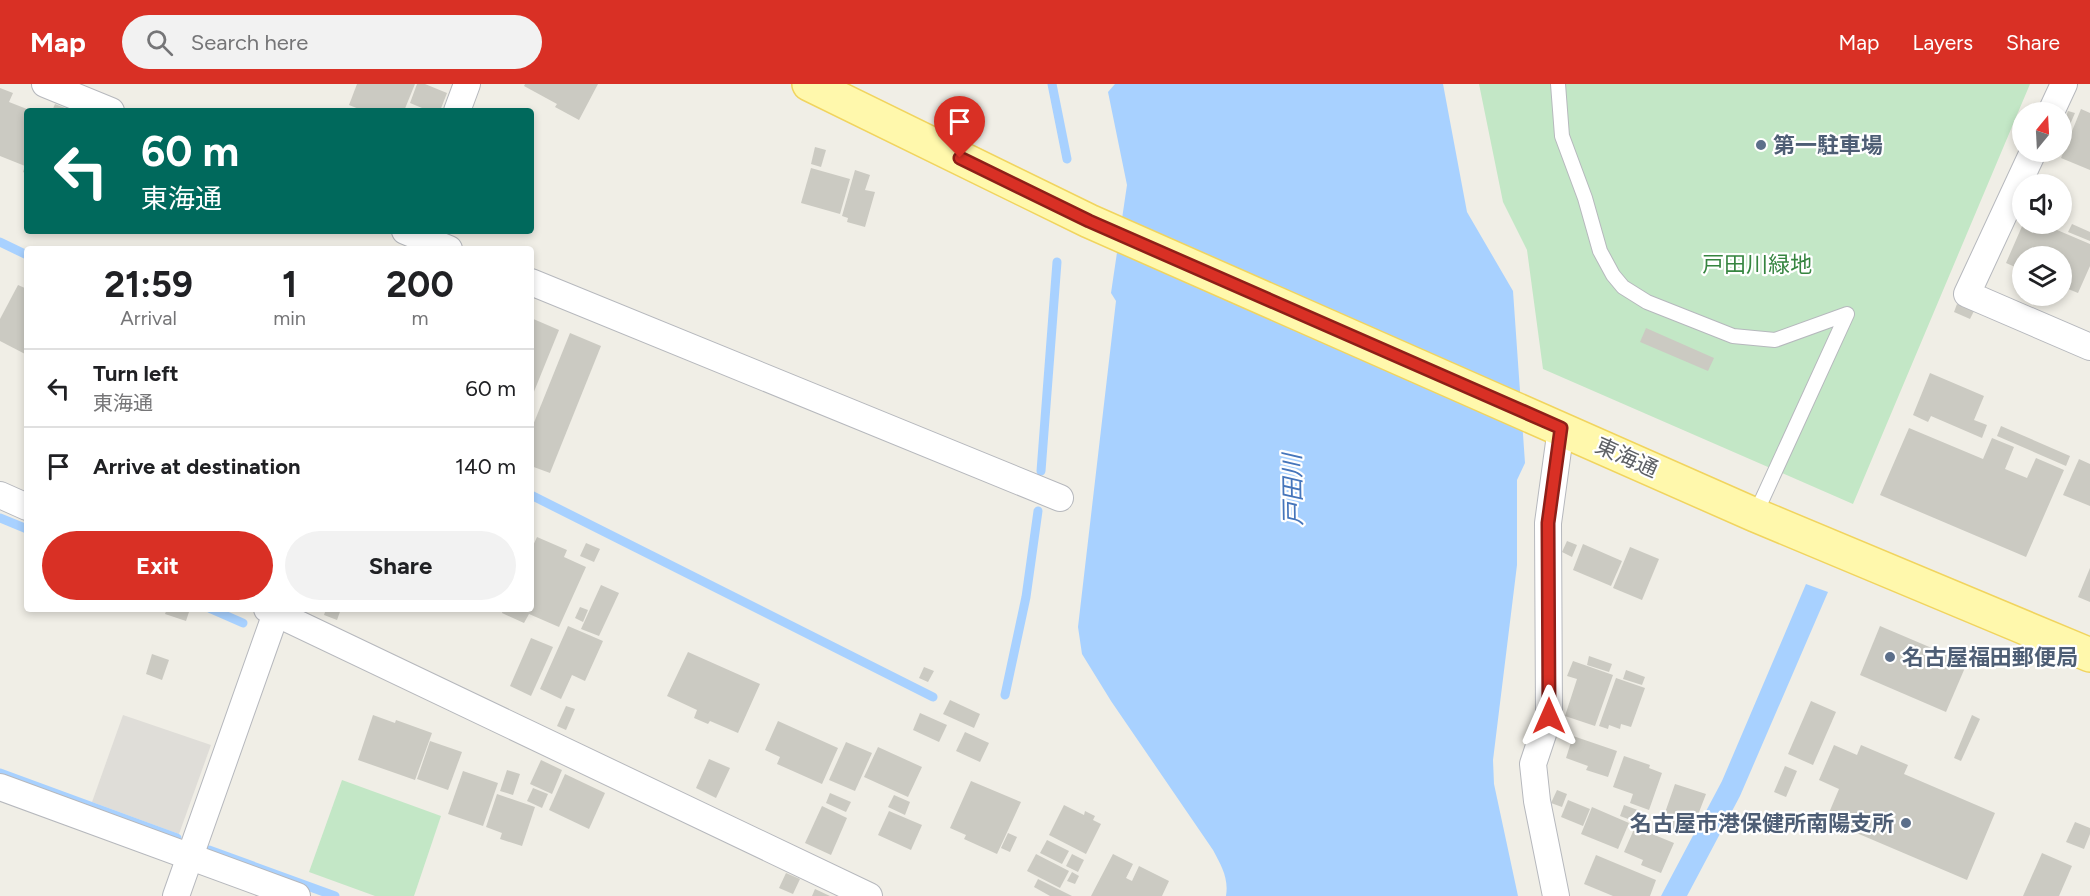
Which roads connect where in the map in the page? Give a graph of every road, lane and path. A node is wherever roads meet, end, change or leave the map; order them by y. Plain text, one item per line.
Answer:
1 (45, 84) edge
2 (467, 84) edge
3 (809, 84) edge
4 (1558, 84) edge
5 (2064, 84) edge
6 (2056, 102) edge
7 (104, 108) edge
8 (458, 108) edge
9 (2028, 162) edge
10 (410, 236) edge
11 (440, 246) edge
12 (534, 283) edge
13 (2090, 347) edge
14 (1561, 428) junction
15 (0, 495) edge
16 (1060, 498) dead end
17 (24, 506) edge
18 (1755, 515) junction
19 (272, 612) edge
20 (274, 612) edge
21 (2090, 655) edge
22 (0, 787) edge
23 (190, 857) junction
24 (176, 896) edge
25 (297, 896) edge
26 (869, 896) edge
27 (1556, 896) edge

1 - 7 street
2 - 8 street
3 - 14 main road, 東海通
4 - 18 lane
5 - 6 street
9 - 13 street
10 - 11 street
12 - 16 street
14 - 18 main road, 東海通
14 - 27 street
15 - 17 street
18 - 21 main road, 東海通
19 - 23 street
20 - 26 street
22 - 23 street
23 - 24 street
23 - 25 street

